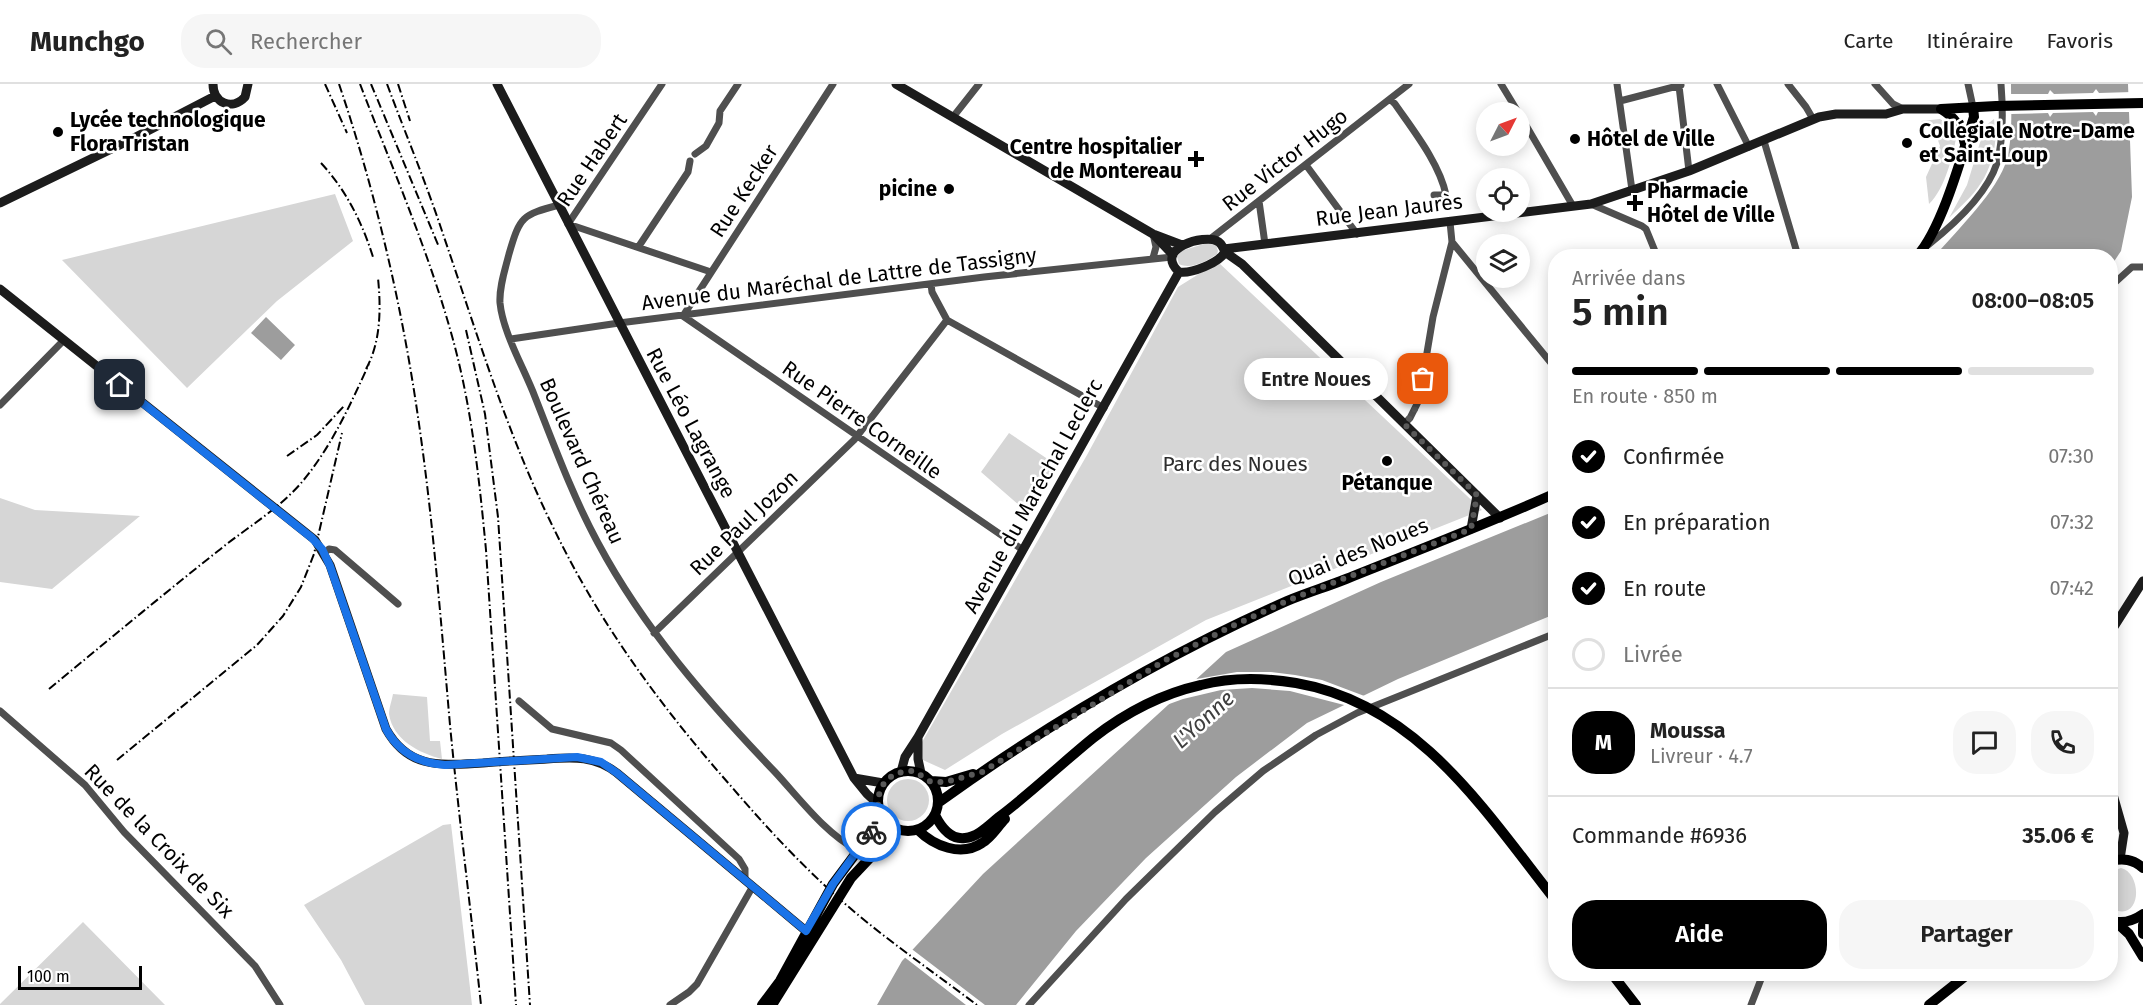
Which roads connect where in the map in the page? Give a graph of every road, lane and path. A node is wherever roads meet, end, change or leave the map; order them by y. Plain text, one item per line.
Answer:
1 (213, 84) edge
2 (248, 84) edge
3 (497, 84) edge
4 (662, 84) edge
5 (738, 84) edge
6 (833, 84) edge
7 (896, 84) edge
8 (979, 84) edge
9 (1409, 84) edge
10 (1501, 84) edge
11 (1617, 84) edge
12 (1717, 84) edge
13 (1788, 84) edge
14 (1875, 84) edge
15 (1968, 84) edge
16 (2001, 84) edge
17 (1681, 85) edge
18 (215, 96) junction
19 (1390, 99) junction
20 (1888, 99) junction
21 (1620, 101) junction
22 (1512, 102) edge
23 (2142, 103) edge
24 (1972, 106) junction
25 (1903, 109) junction
26 (1941, 109) junction
27 (1880, 114) junction
28 (953, 117) junction
29 (1813, 119) junction
30 (1530, 133) edge
31 (1764, 141) junction
32 (1965, 145) junction
33 (1749, 147) junction
34 (1306, 165) junction
35 (1689, 171) junction
36 (1632, 190) junction
37 (1434, 195) dead end
38 (1259, 201) junction
39 (0, 203) edge
40 (1591, 204) junction
41 (559, 205) junction
42 (1573, 206) junction
43 (1450, 222) junction
44 (568, 224) junction
45 (1153, 234) junction
46 (1357, 234) junction
47 (1210, 239) junction
48 (1452, 242) junction
49 (1265, 244) junction
50 (1182, 245) junction
51 (639, 246) junction
52 (1926, 247) joint
53 (1654, 249) edge
54 (1796, 249) edge
55 (1225, 251) junction
56 (1172, 256) junction
57 (1153, 258) junction
58 (2143, 267) edge
59 (711, 272) junction
60 (1179, 272) junction
61 (2118, 280) edge
62 (931, 284) junction
63 (0, 289) edge
64 (684, 316) junction
65 (947, 320) junction
66 (619, 323) junction
67 (511, 339) junction
68 (64, 340) junction
69 (1548, 359) edge
70 (0, 405) edge
71 (1104, 408) junction
72 (1404, 424) junction
73 (856, 436) junction
74 (1477, 495) junction
75 (1548, 497) edge
76 (1500, 518) junction
77 (1471, 529) junction
78 (1023, 550) junction
79 (737, 552) junction
80 (324, 553) junction
81 (2143, 581) edge
82 (399, 604) dead end
83 (2118, 620) edge
84 (654, 633) junction
85 (1548, 636) edge
86 (519, 700) dead end
87 (0, 711) edge
88 (918, 737) junction
89 (901, 772) junction
90 (982, 772) junction
91 (921, 773) junction
92 (854, 778) junction
93 (931, 782) junction
94 (884, 783) junction
95 (1023, 799) junction
96 (938, 803) junction
97 (878, 804) junction
98 (2118, 812) edge
99 (935, 815) junction
100 (883, 817) junction
101 (897, 829) junction
102 (918, 830) junction
103 (857, 850) junction
104 (2118, 851) edge
105 (2118, 860) edge
106 (2143, 868) edge
107 (745, 879) junction
108 (753, 886) junction
109 (1548, 891) edge
110 (2143, 914) edge
111 (2118, 921) edge
112 (2118, 925) edge
113 (2143, 925) edge
114 (806, 931) junction
115 (2143, 934) edge
116 (2143, 957) edge
117 (1617, 981) edge
118 (1760, 981) edge
119 (1959, 981) edge
120 (280, 1005) edge
121 (670, 1005) edge
122 (762, 1005) edge
123 (772, 1005) edge
124 (1029, 1005) edge
125 (1636, 1005) edge
126 (1750, 1005) edge
127 (1929, 1005) edge

1 - 18 main road
2 - 18 main road
3 - 41 main road, Rue Léo Lagrange
4 - 44 street, Rue Habert
5 - 51 street
6 - 59 street, Rue Kecker
7 - 28 main road
8 - 28 street
9 - 19 street, Rue Victor Hugo
10 - 22 street
11 - 21 street
12 - 33 street
13 - 29 street
14 - 20 street
15 - 24 street
16 - 52 street
17 - 21 street
17 - 35 street
18 - 39 main road
19 - 34 street, Rue Victor Hugo
19 - 37 street
20 - 25 street
20 - 27 street
21 - 36 street
23 - 24 main road, Rue Jean Jaurès
24 - 26 main road, Rue Jean Jaurès
24 - 32 main road
25 - 26 main road, Rue Jean Jaurès
25 - 27 main road, Rue Jean Jaurès
26 - 32 main road
27 - 29 main road, Rue Jean Jaurès
28 - 45 main road
29 - 31 main road, Rue Jean Jaurès
30 - 42 street
31 - 33 main road, Rue Jean Jaurès
31 - 54 street
32 - 52 main road
33 - 35 main road, Rue Jean Jaurès
34 - 38 street, Rue Victor Hugo
34 - 46 street
35 - 36 main road, Rue Jean Jaurès
36 - 40 main road, Rue Jean Jaurès
38 - 47 street, Rue Victor Hugo
38 - 49 street
40 - 42 main road, Rue Jean Jaurès
40 - 53 street
41 - 44 main road, Rue Léo Lagrange
41 - 67 street, Boulevard Chéreau
42 - 43 main road, Rue Jean Jaurès
43 - 46 main road, Rue Jean Jaurès
43 - 48 street
44 - 51 street
44 - 66 main road, Rue Léo Lagrange
45 - 50 main road
45 - 56 main road
45 - 57 street
46 - 49 main road, Rue Jean Jaurès
47 - 50 main road
47 - 55 main road
48 - 69 street
48 - 72 street
49 - 55 main road, Rue Jean Jaurès
50 - 56 main road
51 - 59 street
55 - 60 main road
55 - 72 main road
56 - 57 street, Avenue du Maréchal de Lattre de Tassigny
56 - 60 main road
57 - 62 street, Avenue du Maréchal de Lattre de Tassigny
58 - 61 street
59 - 64 street, Rue Kecker
60 - 71 main road, Avenue du Maréchal Leclerc
62 - 64 street, Avenue du Maréchal de Lattre de Tassigny
62 - 65 street
63 - 68 main road
64 - 66 street, Avenue du Maréchal de Lattre de Tassigny
64 - 73 street, Rue Pierre Corneille
65 - 71 street
65 - 73 street, Rue Paul Jozon
66 - 67 street, Avenue du Maréchal de Lattre de Tassigny
66 - 79 main road, Rue Léo Lagrange
67 - 84 street, Boulevard Chéreau
68 - 70 street
68 - 80 main road
71 - 78 main road, Avenue du Maréchal Leclerc
72 - 74 main road
73 - 78 street, Rue Pierre Corneille
73 - 79 street, Rue Paul Jozon
74 - 76 main road
74 - 77 main road
75 - 76 main road, Quai des Noues
76 - 77 main road, Quai des Noues
77 - 90 main road, Quai des Noues
78 - 88 main road, Avenue du Maréchal Leclerc
79 - 84 street, Rue Paul Jozon
79 - 92 main road, Rue Léo Lagrange
80 - 82 street
80 - 107 main road
81 - 83 main road
84 - 103 street, Boulevard Chéreau
85 - 124 street
86 - 107 street
87 - 120 street, Rue de la Croix de Six
88 - 89 main road, Avenue du Maréchal Leclerc
88 - 91 main road
89 - 91 main road
89 - 94 main road
90 - 93 main road
90 - 96 main road
91 - 93 main road
92 - 94 main road
92 - 97 main road, Rue Léo Lagrange
93 - 96 main road
94 - 97 main road
95 - 99 main road
95 - 102 main road
95 - 109 main road
96 - 99 main road
97 - 100 main road
98 - 104 main road
99 - 102 main road
100 - 101 main road
100 - 103 main road
101 - 102 main road
101 - 123 main road
103 - 114 main road
105 - 106 main road
107 - 108 main road
108 - 114 main road
108 - 121 street
110 - 111 main road
112 - 116 main road
113 - 115 main road
114 - 122 main road
117 - 125 main road
118 - 126 street
119 - 127 main road

